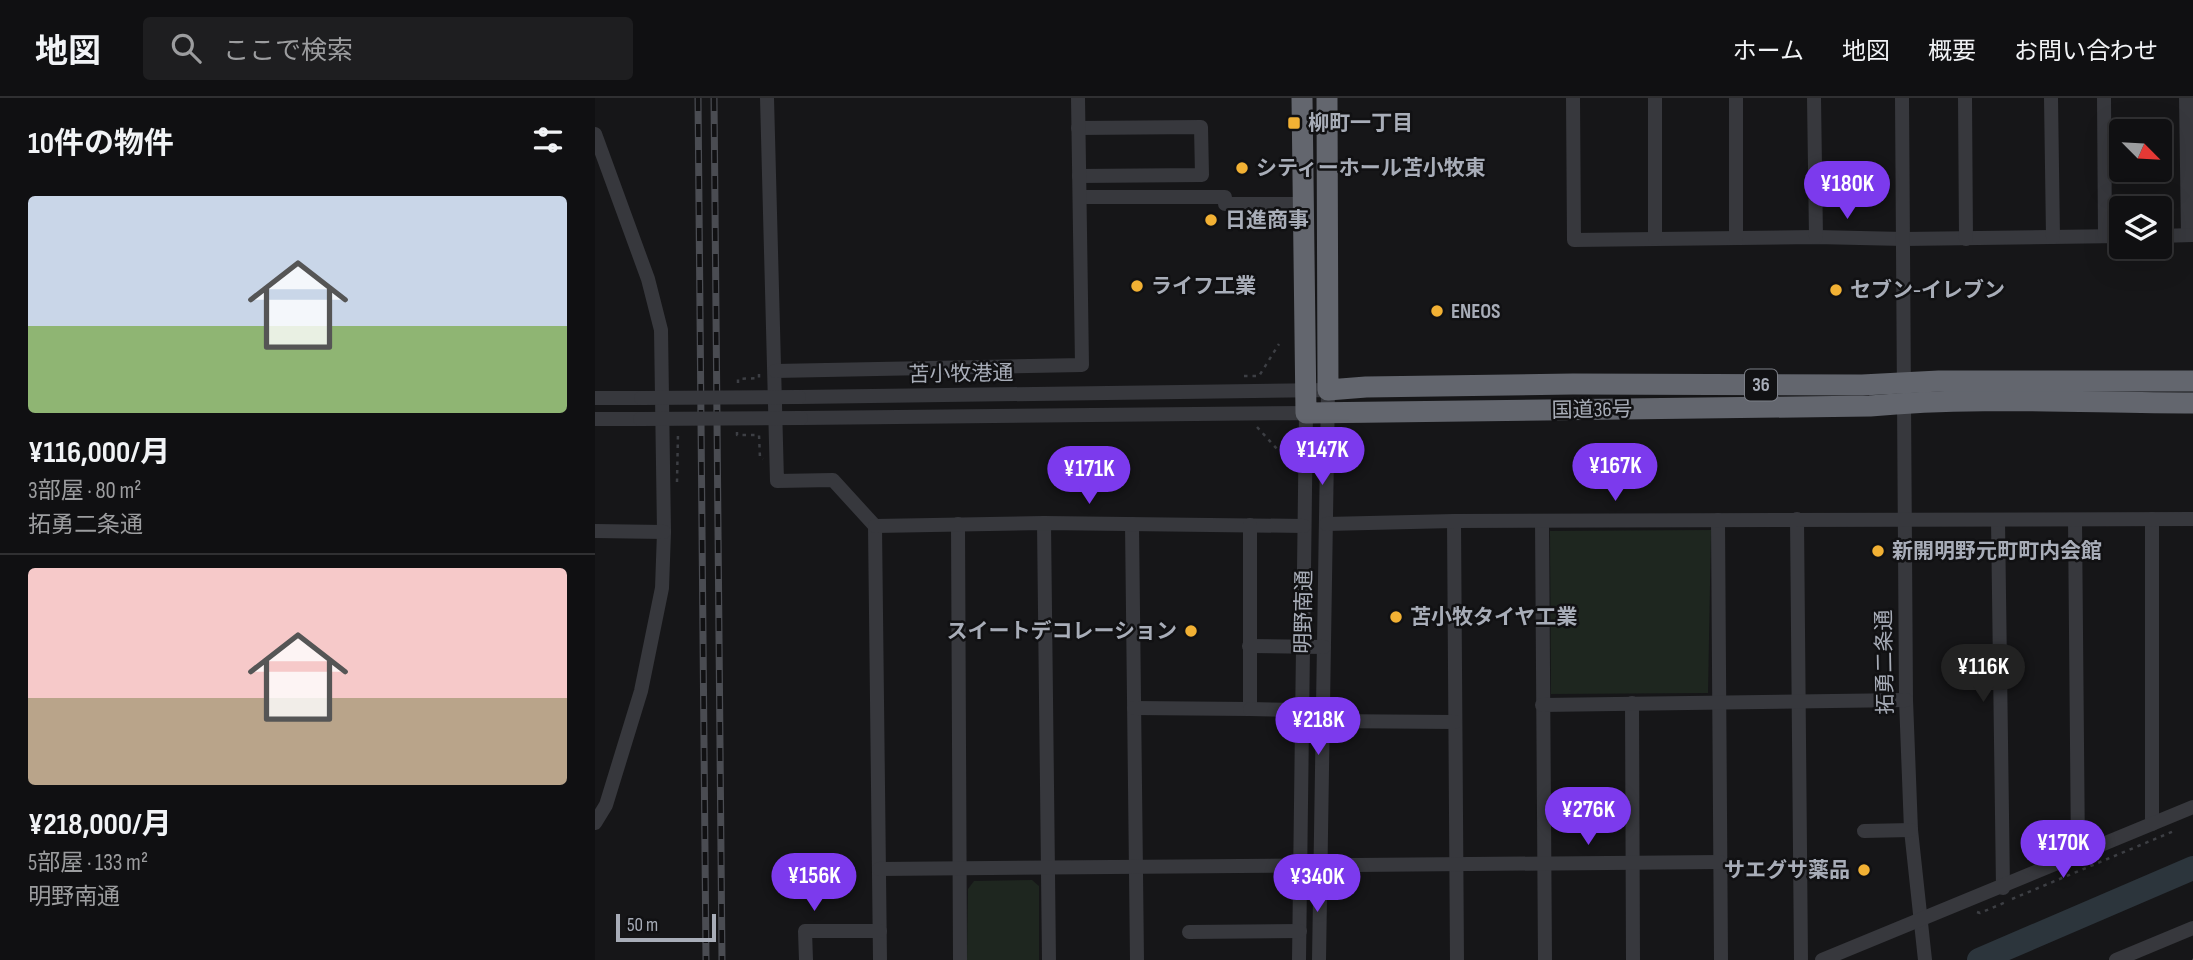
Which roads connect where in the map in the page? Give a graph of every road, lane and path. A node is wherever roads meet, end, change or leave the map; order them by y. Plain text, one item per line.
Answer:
1 (767, 98) edge
2 (1078, 98) edge
3 (1302, 98) edge
4 (1327, 98) edge
5 (1573, 98) edge
6 (1655, 98) edge
7 (1736, 98) edge
8 (1814, 98) edge
9 (1902, 98) edge
10 (1965, 98) edge
11 (2051, 98) edge
12 (2104, 98) edge
13 (2186, 98) edge
14 (1079, 128) junction
15 (595, 134) edge
16 (1079, 176) junction
17 (1080, 197) junction
18 (1304, 204) junction
19 (2191, 235) edge
20 (2105, 236) junction
21 (2109, 236) edge
22 (2172, 236) edge
23 (1816, 237) junction
24 (2053, 237) junction
25 (1655, 238) junction
26 (1736, 238) junction
27 (1904, 239) junction
28 (1966, 239) junction
29 (759, 367) dead end
30 (775, 371) junction
31 (2193, 381) edge
32 (738, 387) dead end
33 (1306, 390) junction
34 (1328, 390) junction
35 (1905, 393) junction
36 (595, 398) edge
37 (2193, 403) edge
38 (1306, 413) junction
39 (1328, 413) junction
40 (595, 419) edge
41 (737, 429) dead end
42 (678, 431) dead end
43 (760, 458) dead end
44 (678, 480) dead end
45 (1797, 519) junction
46 (1905, 519) junction
47 (2152, 519) junction
48 (2193, 519) edge
49 (1718, 520) junction
50 (1998, 520) junction
51 (2075, 520) junction
52 (1454, 521) junction
53 (1542, 521) junction
54 (1044, 523) junction
55 (958, 524) junction
56 (1132, 524) junction
57 (1326, 524) junction
58 (1250, 525) junction
59 (875, 526) junction
60 (1304, 526) junction
61 (595, 531) edge
62 (664, 532) junction
63 (1249, 646) junction
64 (1303, 646) junction
65 (1324, 647) junction
66 (1906, 700) junction
67 (1798, 702) junction
68 (1632, 703) junction
69 (1719, 704) junction
70 (1542, 705) junction
71 (1134, 708) junction
72 (1250, 709) junction
73 (1301, 709) junction
74 (1323, 721) junction
75 (1455, 722) junction
76 (2193, 807) edge
77 (595, 823) edge
78 (2152, 824) junction
79 (2181, 828) dead end
80 (1911, 830) junction
81 (1864, 831) dead end
82 (2078, 855) junction
83 (1720, 862) junction
84 (1544, 864) junction
85 (1632, 864) junction
86 (1456, 866) junction
87 (959, 867) junction
88 (1048, 867) junction
89 (1136, 867) junction
90 (1300, 867) junction
91 (1320, 867) junction
92 (879, 869) junction
93 (2003, 888) junction
94 (1957, 905) junction
95 (1920, 920) junction
96 (2193, 928) edge
97 (880, 931) junction
98 (1300, 931) junction
99 (1189, 932) dead end
100 (806, 960) edge
101 (880, 960) edge
102 (960, 960) edge
103 (1049, 960) edge
104 (1137, 960) edge
105 (1299, 960) edge
106 (1319, 960) edge
107 (1457, 960) edge
108 (1545, 960) edge
109 (1633, 960) edge
110 (1721, 960) edge
111 (1801, 960) edge
112 (1822, 960) edge
113 (1925, 960) edge
114 (2116, 960) edge

1 - 30 street
2 - 14 street
3 - 18 highway
4 - 34 highway
5 - 25 street
6 - 25 street
7 - 26 street
8 - 23 street
9 - 27 street, 拓勇二条通
10 - 28 street
11 - 24 street
12 - 20 street
13 - 19 street
14 - 16 street
14 - 16 street
15 - 62 street
16 - 17 street
17 - 18 street
17 - 30 street
18 - 33 highway
19 - 22 street
20 - 21 street
20 - 24 street
23 - 26 street
23 - 27 street
24 - 28 street
25 - 26 street
27 - 28 street
27 - 35 street, 拓勇二条通
29 - 32 path
30 - 59 street
31 - 35 highway, 国道36号 / 36
33 - 34 street, 苫小牧港通
33 - 36 street, 苫小牧港通, bridge
33 - 38 highway
34 - 35 highway, 国道36号 / 36
34 - 39 street, 明野南通
35 - 37 highway, 国道36号 / 36
35 - 39 highway, 国道36号 / 36
35 - 46 street, 拓勇二条通
38 - 39 highway, 国道36号 / 36
38 - 40 street, 苫小牧港通, bridge
38 - 60 street, 明野南通
39 - 57 street, 明野南通
41 - 43 path
42 - 44 path
45 - 46 street
45 - 49 street
45 - 67 street
46 - 50 street
46 - 66 street, 拓勇二条通
47 - 48 street
47 - 51 street
47 - 78 street
49 - 53 street
49 - 69 street
50 - 51 street
50 - 93 street
51 - 82 street
52 - 53 street
52 - 57 street
52 - 75 street
53 - 70 street
54 - 55 street
54 - 56 street
54 - 88 street
55 - 59 street
55 - 87 street
56 - 58 street
56 - 71 street
57 - 65 street, 明野南通
58 - 60 street
58 - 63 street
59 - 92 street
60 - 64 street, 明野南通
61 - 62 street
62 - 77 street
63 - 64 street
63 - 72 street
64 - 65 street
64 - 73 street, 明野南通
65 - 74 street, 明野南通
66 - 67 street
66 - 80 street, 拓勇二条通
67 - 69 street
67 - 111 street
68 - 69 street
68 - 70 street
68 - 85 street
69 - 83 street
70 - 84 street
71 - 72 street
71 - 89 street
72 - 73 street
73 - 90 street, 明野南通
74 - 75 street
74 - 91 street, 明野南通
75 - 86 street
76 - 78 street
78 - 82 street
79 - 94 path
80 - 81 street
80 - 95 street, 拓勇二条通
82 - 93 street
83 - 85 street
83 - 110 street
84 - 85 street
84 - 86 street
84 - 108 street
85 - 109 street
86 - 91 street
86 - 107 street
87 - 88 street
87 - 92 street
87 - 102 street
88 - 89 street
88 - 103 street
89 - 90 street
89 - 104 street
90 - 91 street
90 - 98 street, 明野南通
91 - 106 street, 明野南通
92 - 97 street
93 - 94 street
94 - 95 street
95 - 112 street
95 - 113 street, 拓勇二条通
96 - 114 street
97 - 100 street
97 - 101 street
98 - 99 street
98 - 105 street, 明野南通

